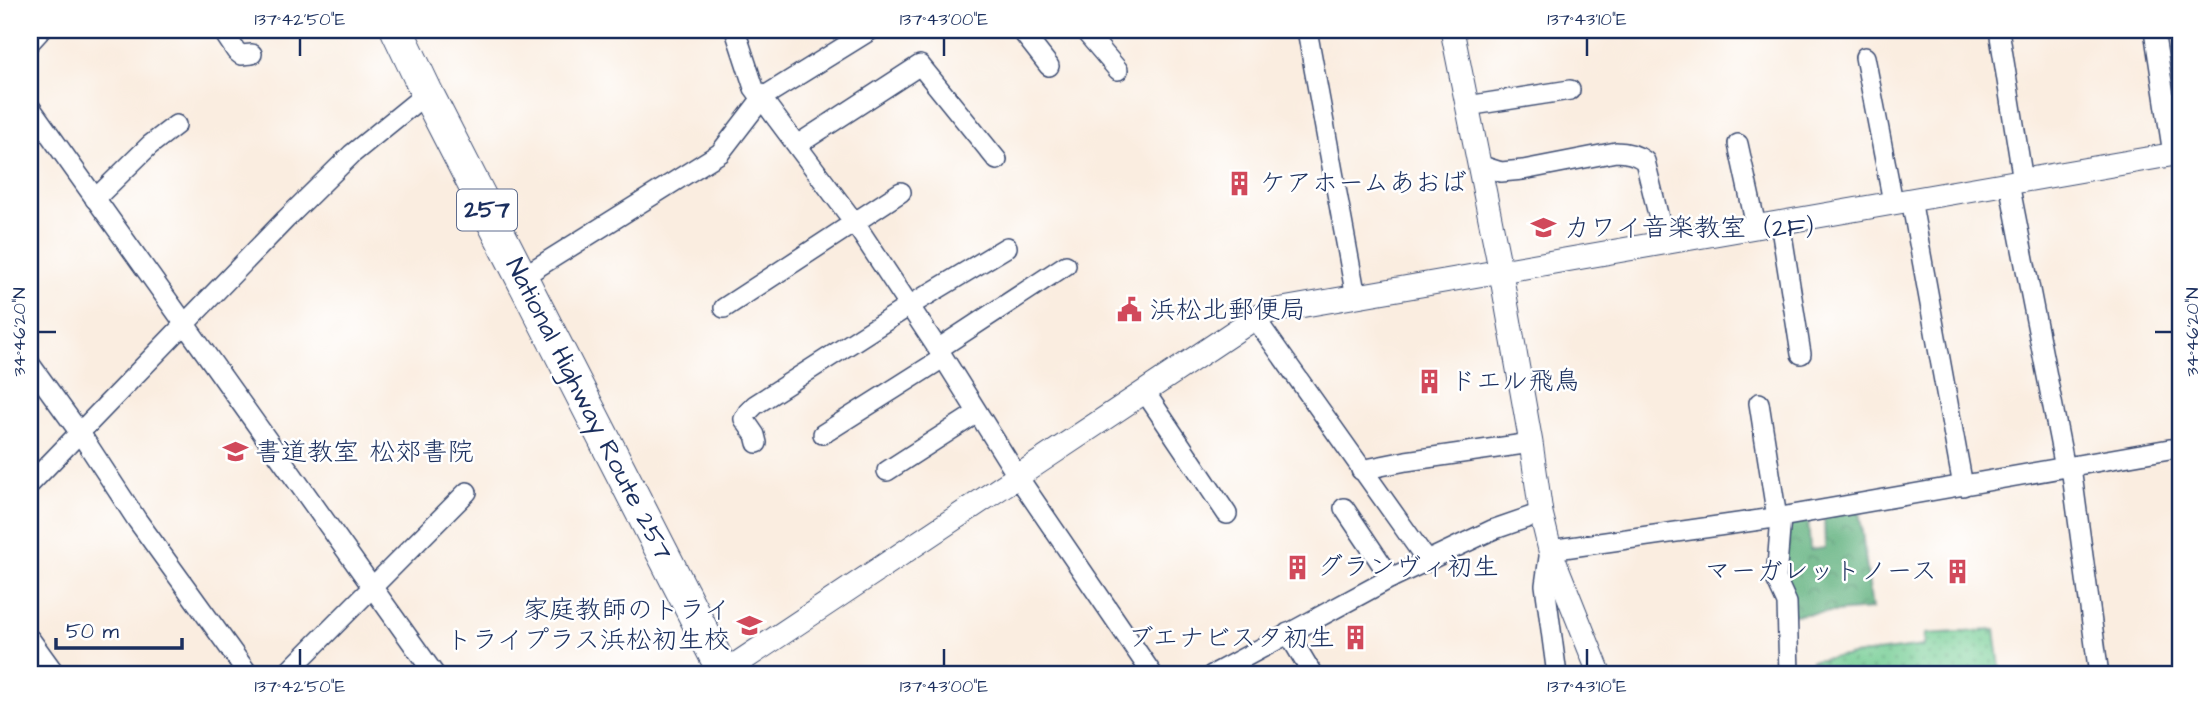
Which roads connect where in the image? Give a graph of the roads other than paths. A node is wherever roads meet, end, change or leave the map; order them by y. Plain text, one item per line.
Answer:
1 (41, 30) edge
2 (222, 30) edge
3 (397, 30) edge
4 (735, 30) edge
5 (871, 30) edge
6 (1021, 30) edge
7 (1084, 30) edge
8 (1307, 30) edge
9 (1452, 30) edge
10 (1999, 30) edge
11 (2154, 30) edge
12 (30, 42) edge
13 (252, 54) dead end
14 (1865, 57) dead end
15 (1049, 66) dead end
16 (1118, 70) dead end
17 (1570, 90) dead end
18 (427, 93) junction
19 (763, 97) junction
20 (1467, 106) junction
21 (30, 107) edge
22 (176, 125) dead end
23 (1738, 144) dead end
24 (797, 145) junction
25 (2177, 154) edge
26 (997, 160) dead end
27 (1479, 164) junction
28 (2016, 182) junction
29 (901, 191) dead end
30 (95, 199) junction
31 (1902, 200) junction
32 (854, 222) junction
33 (1780, 222) junction
34 (1756, 226) junction
35 (1665, 243) junction
36 (1007, 247) dead end
37 (1066, 265) dead end
38 (1501, 273) junction
39 (522, 277) junction
40 (1356, 297) junction
41 (909, 306) junction
42 (724, 308) dead end
43 (1255, 318) junction
44 (184, 325) junction
45 (940, 353) junction
46 (1801, 354) dead end
47 (30, 364) edge
48 (1145, 392) junction
49 (1759, 403) dead end
50 (977, 413) junction
51 (80, 433) junction
52 (823, 433) dead end
53 (757, 443) dead end
54 (1531, 443) junction
55 (2181, 447) edge
56 (2068, 468) junction
57 (1361, 470) junction
58 (887, 471) dead end
59 (1018, 477) junction
60 (30, 484) edge
61 (1963, 486) junction
62 (467, 492) dead end
63 (1343, 508) dead end
64 (1541, 513) junction
65 (1227, 514) dead end
66 (1779, 518) junction
67 (1550, 550) junction
68 (1428, 562) junction
69 (1391, 578) junction
70 (373, 586) junction
71 (1288, 633) junction
72 (30, 639) edge
73 (723, 674) edge
74 (56, 675) edge
75 (249, 675) edge
76 (285, 675) edge
77 (435, 675) edge
78 (1153, 675) edge
79 (1212, 675) edge
80 (1313, 675) edge
81 (1557, 675) edge
82 (1600, 675) edge
83 (1789, 675) edge
84 (2099, 675) edge

1 - 12 street
2 - 13 street
3 - 18 highway, National Highway Route 257 / 257
4 - 19 street
5 - 19 street
6 - 15 street
7 - 16 street
8 - 40 street
9 - 20 street
10 - 28 street
11 - 25 street
14 - 31 street
17 - 20 street
18 - 39 highway, National Highway Route 257 / 257
18 - 44 street
19 - 24 street
19 - 39 street
20 - 27 street
21 - 30 street
22 - 30 street
23 - 34 street
24 - 26 street
24 - 32 street
25 - 28 street
27 - 35 street
27 - 38 street
28 - 31 street
28 - 56 street
29 - 32 street
30 - 44 street
31 - 33 street
31 - 61 street
32 - 41 street
32 - 42 street
33 - 34 street
33 - 46 street
34 - 35 street
35 - 38 street
36 - 41 street
37 - 45 street
38 - 40 street
38 - 54 street
39 - 73 highway, National Highway Route 257 / 257
40 - 43 street
41 - 45 street
41 - 53 street
43 - 48 street
43 - 57 street
44 - 51 street
44 - 70 street
45 - 50 street
45 - 52 street
47 - 51 street
48 - 59 street
48 - 65 street
49 - 66 street
50 - 58 street
50 - 59 street
51 - 60 street
51 - 75 street
54 - 57 street
54 - 64 street
55 - 56 street
56 - 61 street
56 - 84 street
57 - 68 street
59 - 73 street
59 - 78 street
61 - 66 street
62 - 70 street
63 - 69 street
64 - 67 street
64 - 68 street
66 - 67 street
66 - 83 street
67 - 81 street
67 - 82 street
68 - 69 street
69 - 71 street
70 - 76 street
70 - 77 street
71 - 79 street
71 - 80 street
72 - 74 street

